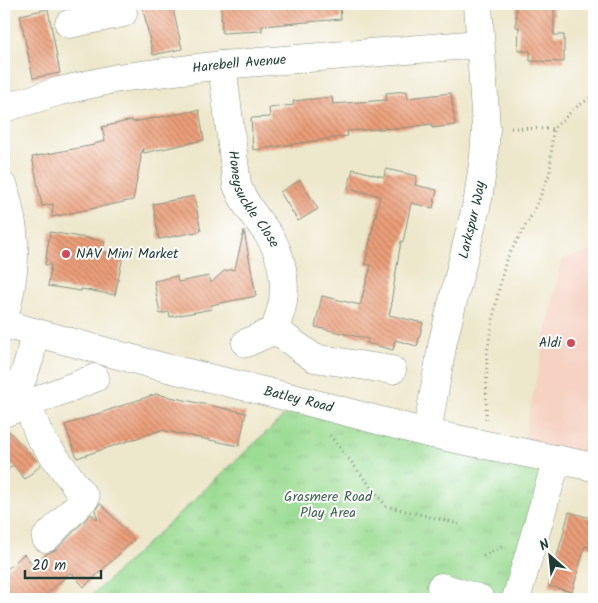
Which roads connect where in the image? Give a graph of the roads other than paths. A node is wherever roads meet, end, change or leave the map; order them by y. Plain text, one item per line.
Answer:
1 (478, 4) edge
2 (106, 12) edge
3 (69, 24) dead end
4 (480, 44) junction
5 (222, 65) junction
6 (4, 108) edge
7 (4, 187) edge
8 (4, 319) edge
9 (4, 324) edge
10 (275, 330) junction
11 (34, 332) junction
12 (246, 343) dead end
13 (392, 370) dead end
14 (95, 378) dead end
15 (12, 409) edge
16 (428, 433) junction
17 (557, 459) junction
18 (594, 467) edge
19 (46, 538) dead end
20 (441, 587) dead end
21 (480, 599) edge
22 (516, 599) edge

1 - 4 street, Larkspur Way
2 - 3 street
4 - 5 street, Harebell Avenue
4 - 16 street, Larkspur Way
5 - 6 street, Harebell Avenue
5 - 10 street, Honeysuckle Close
7 - 8 street
9 - 11 street, Batley Road
10 - 12 street
10 - 13 street
11 - 15 street
11 - 16 street, Batley Road
14 - 15 street
15 - 19 street
16 - 17 street, Batley Road
17 - 18 street, Batley Road
17 - 22 street
20 - 21 street

